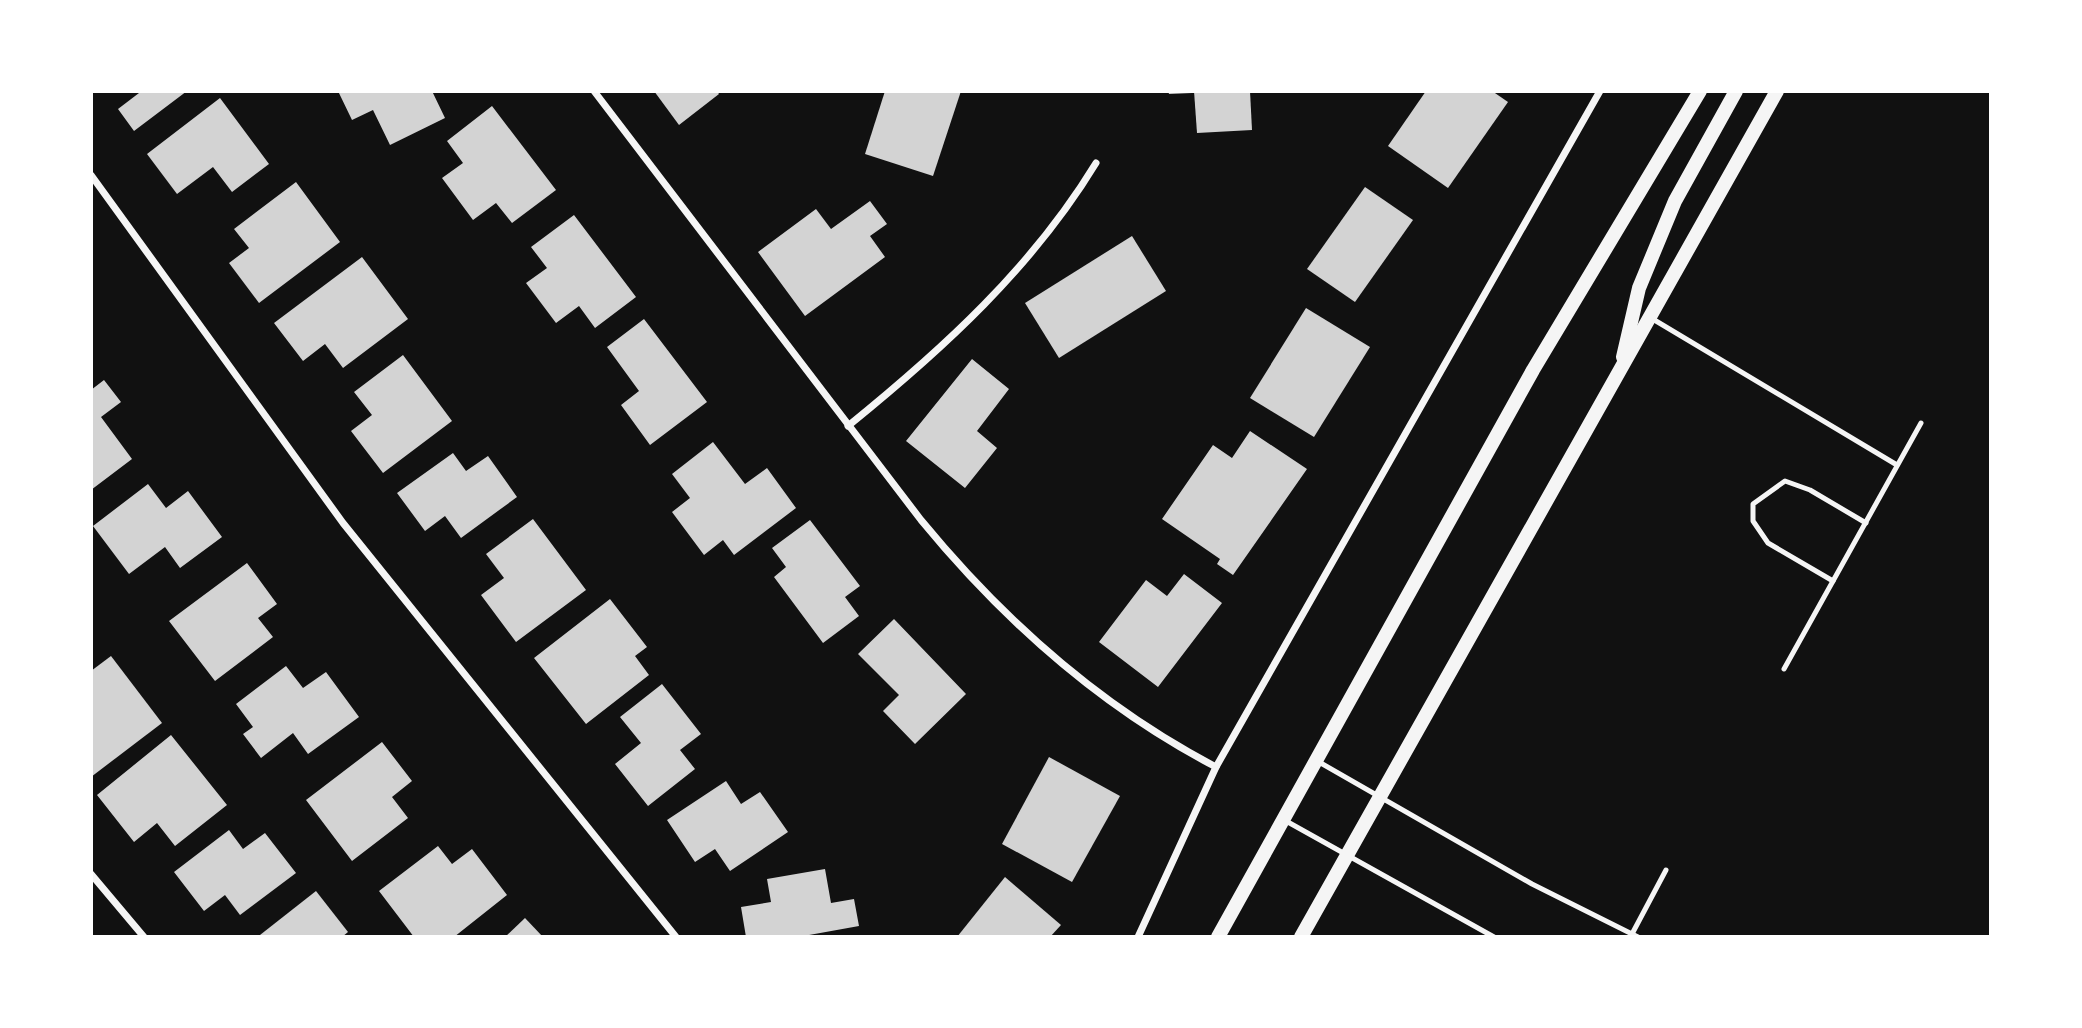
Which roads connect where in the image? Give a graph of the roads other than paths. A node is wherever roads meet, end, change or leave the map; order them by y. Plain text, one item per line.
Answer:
1 (594, 91) edge
2 (1600, 91) edge
3 (1700, 91) edge
4 (1736, 91) edge
5 (1777, 91) edge
6 (1096, 163) dead end
7 (91, 176) edge
8 (1651, 318) junction
9 (1619, 376) junction
10 (1921, 423) dead end
11 (848, 426) junction
12 (1897, 465) junction
13 (1866, 523) junction
14 (1833, 581) junction
15 (1784, 669) dead end
16 (1316, 760) junction
17 (1216, 767) junction
18 (1382, 798) junction
19 (1283, 819) junction
20 (1348, 856) junction
21 (1667, 870) dead end
22 (91, 874) edge
23 (1635, 935) edge
24 (144, 937) edge
25 (676, 937) edge
26 (1138, 937) edge
27 (1217, 937) edge
28 (1301, 937) edge
29 (1494, 937) edge

1 - 11 street
2 - 17 street
3 - 16 main road
4 - 9 main road
5 - 8 main road
6 - 11 street
7 - 25 street
8 - 9 main road
8 - 12 lane
9 - 18 main road
10 - 12 lane
11 - 17 street
12 - 13 lane
13 - 14 lane
13 - 14 lane
14 - 15 lane
16 - 18 lane
16 - 19 main road
17 - 26 street
18 - 20 main road
18 - 23 lane
19 - 20 lane
19 - 27 main road
20 - 28 main road
20 - 29 lane
21 - 23 lane
22 - 24 street

